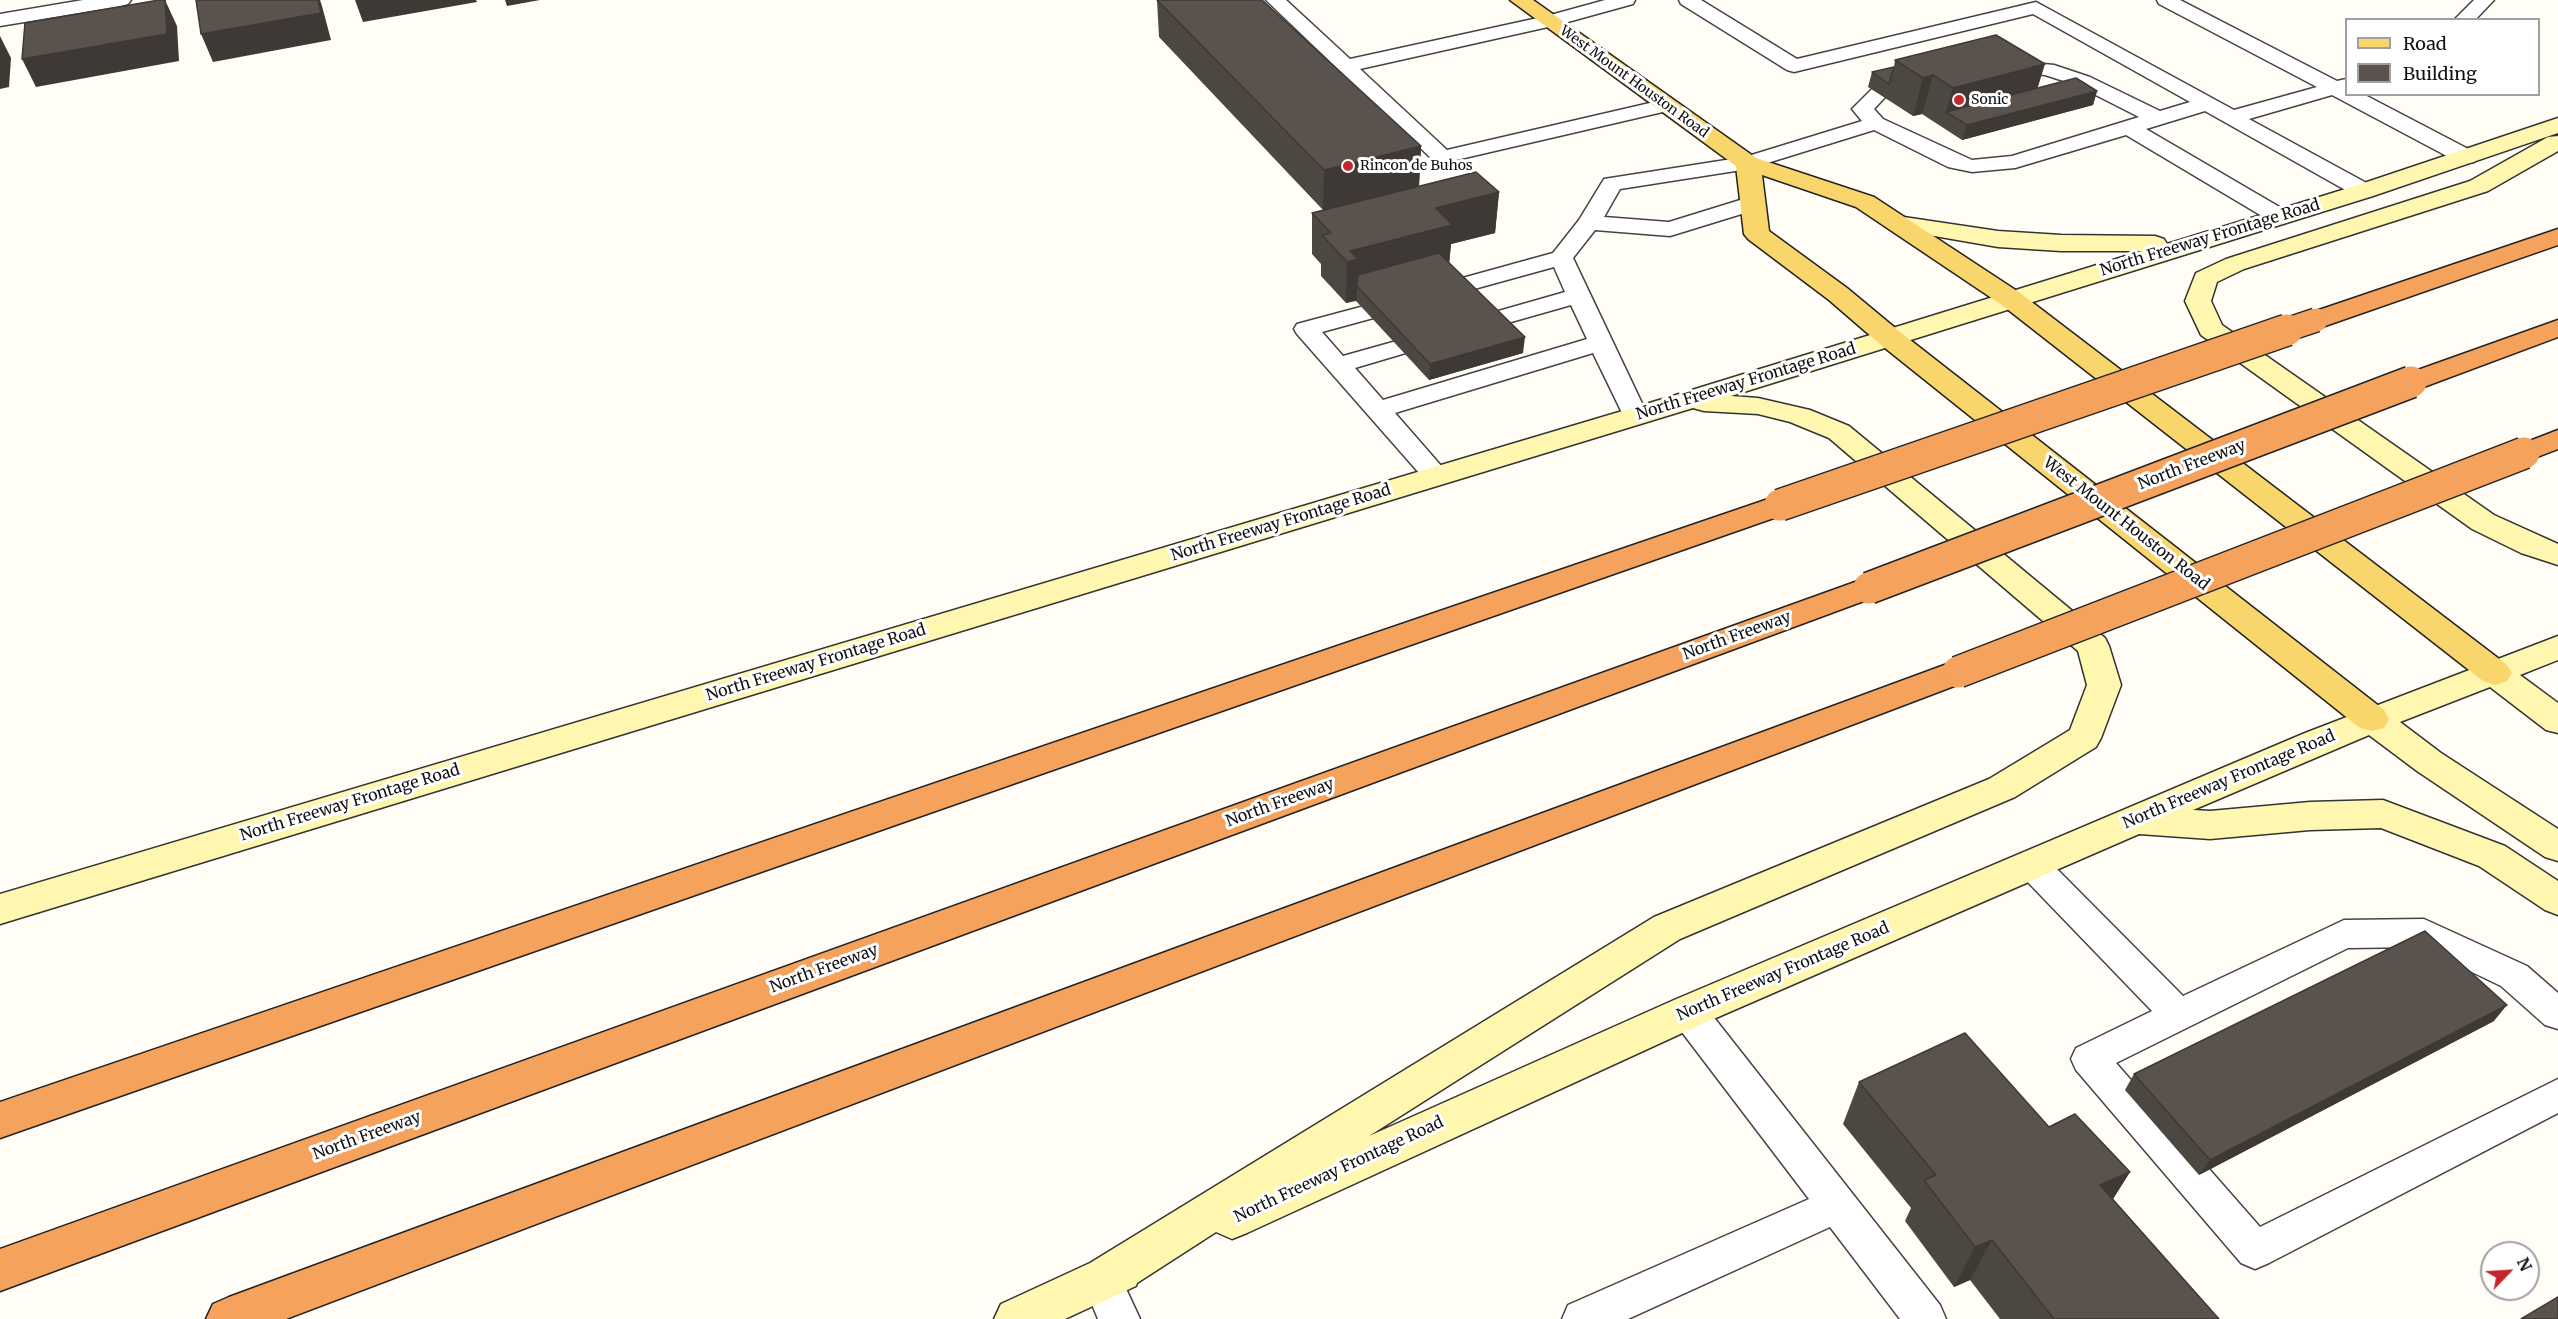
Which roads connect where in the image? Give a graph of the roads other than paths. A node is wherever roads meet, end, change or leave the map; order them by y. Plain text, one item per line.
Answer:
1 (121, 0) edge
2 (1275, 0) edge
3 (1520, 0) edge
4 (1626, 0) edge
5 (1688, 0) edge
6 (2166, 0) edge
7 (2485, 0) edge
8 (2029, 4) edge
9 (47, 6) edge
10 (2465, 18) edge
11 (0, 20) edge
12 (1550, 21) junction
13 (1345, 66) junction
14 (1995, 67) edge
15 (2344, 91) edge
16 (1879, 93) edge
17 (2353, 96) edge
18 (2208, 103) junction
19 (1667, 105) junction
20 (2232, 117) junction
21 (2157, 118) junction
22 (1876, 123) junction
23 (2558, 125) edge
24 (2128, 127) junction
25 (2558, 141) edge
26 (2466, 157) junction
27 (1748, 163) junction
28 (2364, 191) junction
29 (1753, 203) junction
30 (2280, 217) junction
31 (1588, 223) junction
32 (1897, 223) junction
33 (2558, 237) edge
34 (2184, 246) junction
35 (1561, 258) junction
36 (1456, 287) edge
37 (1579, 295) junction
38 (2011, 299) junction
39 (1368, 312) edge
40 (1490, 321) edge
41 (2558, 328) edge
42 (1890, 338) junction
43 (1601, 343) junction
44 (1400, 347) edge
45 (1339, 365) junction
46 (1676, 404) junction
47 (1378, 410) junction
48 (1635, 416) junction
49 (2558, 439) edge
50 (1437, 476) junction
51 (2558, 555) edge
52 (2558, 647) edge
53 (2495, 673) junction
54 (2372, 719) junction
55 (2558, 721) edge
56 (2134, 821) junction
57 (2558, 847) edge
58 (2032, 865) junction
59 (2558, 900) edge
60 (0, 909) edge
61 (1688, 1012) junction
62 (2558, 1014) edge
63 (2179, 1015) junction
64 (2558, 1095) edge
65 (10, 1116) edge
66 (1837, 1205) junction
67 (0, 1270) edge
68 (1102, 1280) junction
69 (229, 1319) edge
70 (1017, 1319) edge
71 (1119, 1319) edge
72 (1583, 1319) edge
73 (1925, 1319) edge

1 - 9 street
2 - 13 lane
3 - 12 main road, West Mount Houston Road
4 - 12 lane
5 - 8 lane
6 - 15 lane
7 - 10 lane
8 - 18 lane
9 - 11 street
12 - 13 lane
12 - 19 main road, West Mount Houston Road
13 - 19 lane
14 - 21 lane
15 - 20 lane
16 - 22 lane
17 - 26 lane
18 - 20 lane
18 - 21 lane
19 - 27 main road, West Mount Houston Road
20 - 28 lane
21 - 24 lane
22 - 24 lane
22 - 27 lane
23 - 26 main road, North Freeway Frontage Road
24 - 30 lane
25 - 51 main road
26 - 28 main road, North Freeway Frontage Road
27 - 29 main road, West Mount Houston Road
27 - 31 lane
27 - 32 main road, West Mount Houston Road
28 - 30 main road, North Freeway Frontage Road
29 - 31 lane
29 - 42 main road, West Mount Houston Road
30 - 34 main road, North Freeway Frontage Road
31 - 35 lane
32 - 34 main road
32 - 38 main road, West Mount Houston Road
33 - 65 highway, bridge
34 - 38 main road, North Freeway Frontage Road
35 - 36 lane
35 - 37 lane
37 - 40 lane
37 - 43 lane
38 - 42 main road, North Freeway Frontage Road
38 - 53 main road, West Mount Houston Road
39 - 45 lane
41 - 67 highway, North Freeway, bridge
42 - 46 main road, North Freeway Frontage Road
42 - 54 main road, West Mount Houston Road
43 - 47 lane
43 - 48 lane
44 - 45 lane
45 - 47 lane
46 - 48 main road, North Freeway Frontage Road
46 - 68 main road
47 - 50 lane
48 - 50 main road, North Freeway Frontage Road
49 - 69 highway, bridge
50 - 60 main road, North Freeway Frontage Road
52 - 53 main road, North Freeway Frontage Road
53 - 54 main road, North Freeway Frontage Road
53 - 55 main road, West Mount Houston Road
54 - 56 main road, North Freeway Frontage Road
54 - 57 main road, West Mount Houston Road
56 - 58 main road, North Freeway Frontage Road
56 - 59 main road
58 - 61 main road, North Freeway Frontage Road
58 - 63 lane
61 - 66 lane
61 - 68 main road, North Freeway Frontage Road
62 - 63 lane
63 - 64 lane
66 - 72 lane
66 - 73 lane
68 - 70 main road, North Freeway Frontage Road
68 - 71 lane

